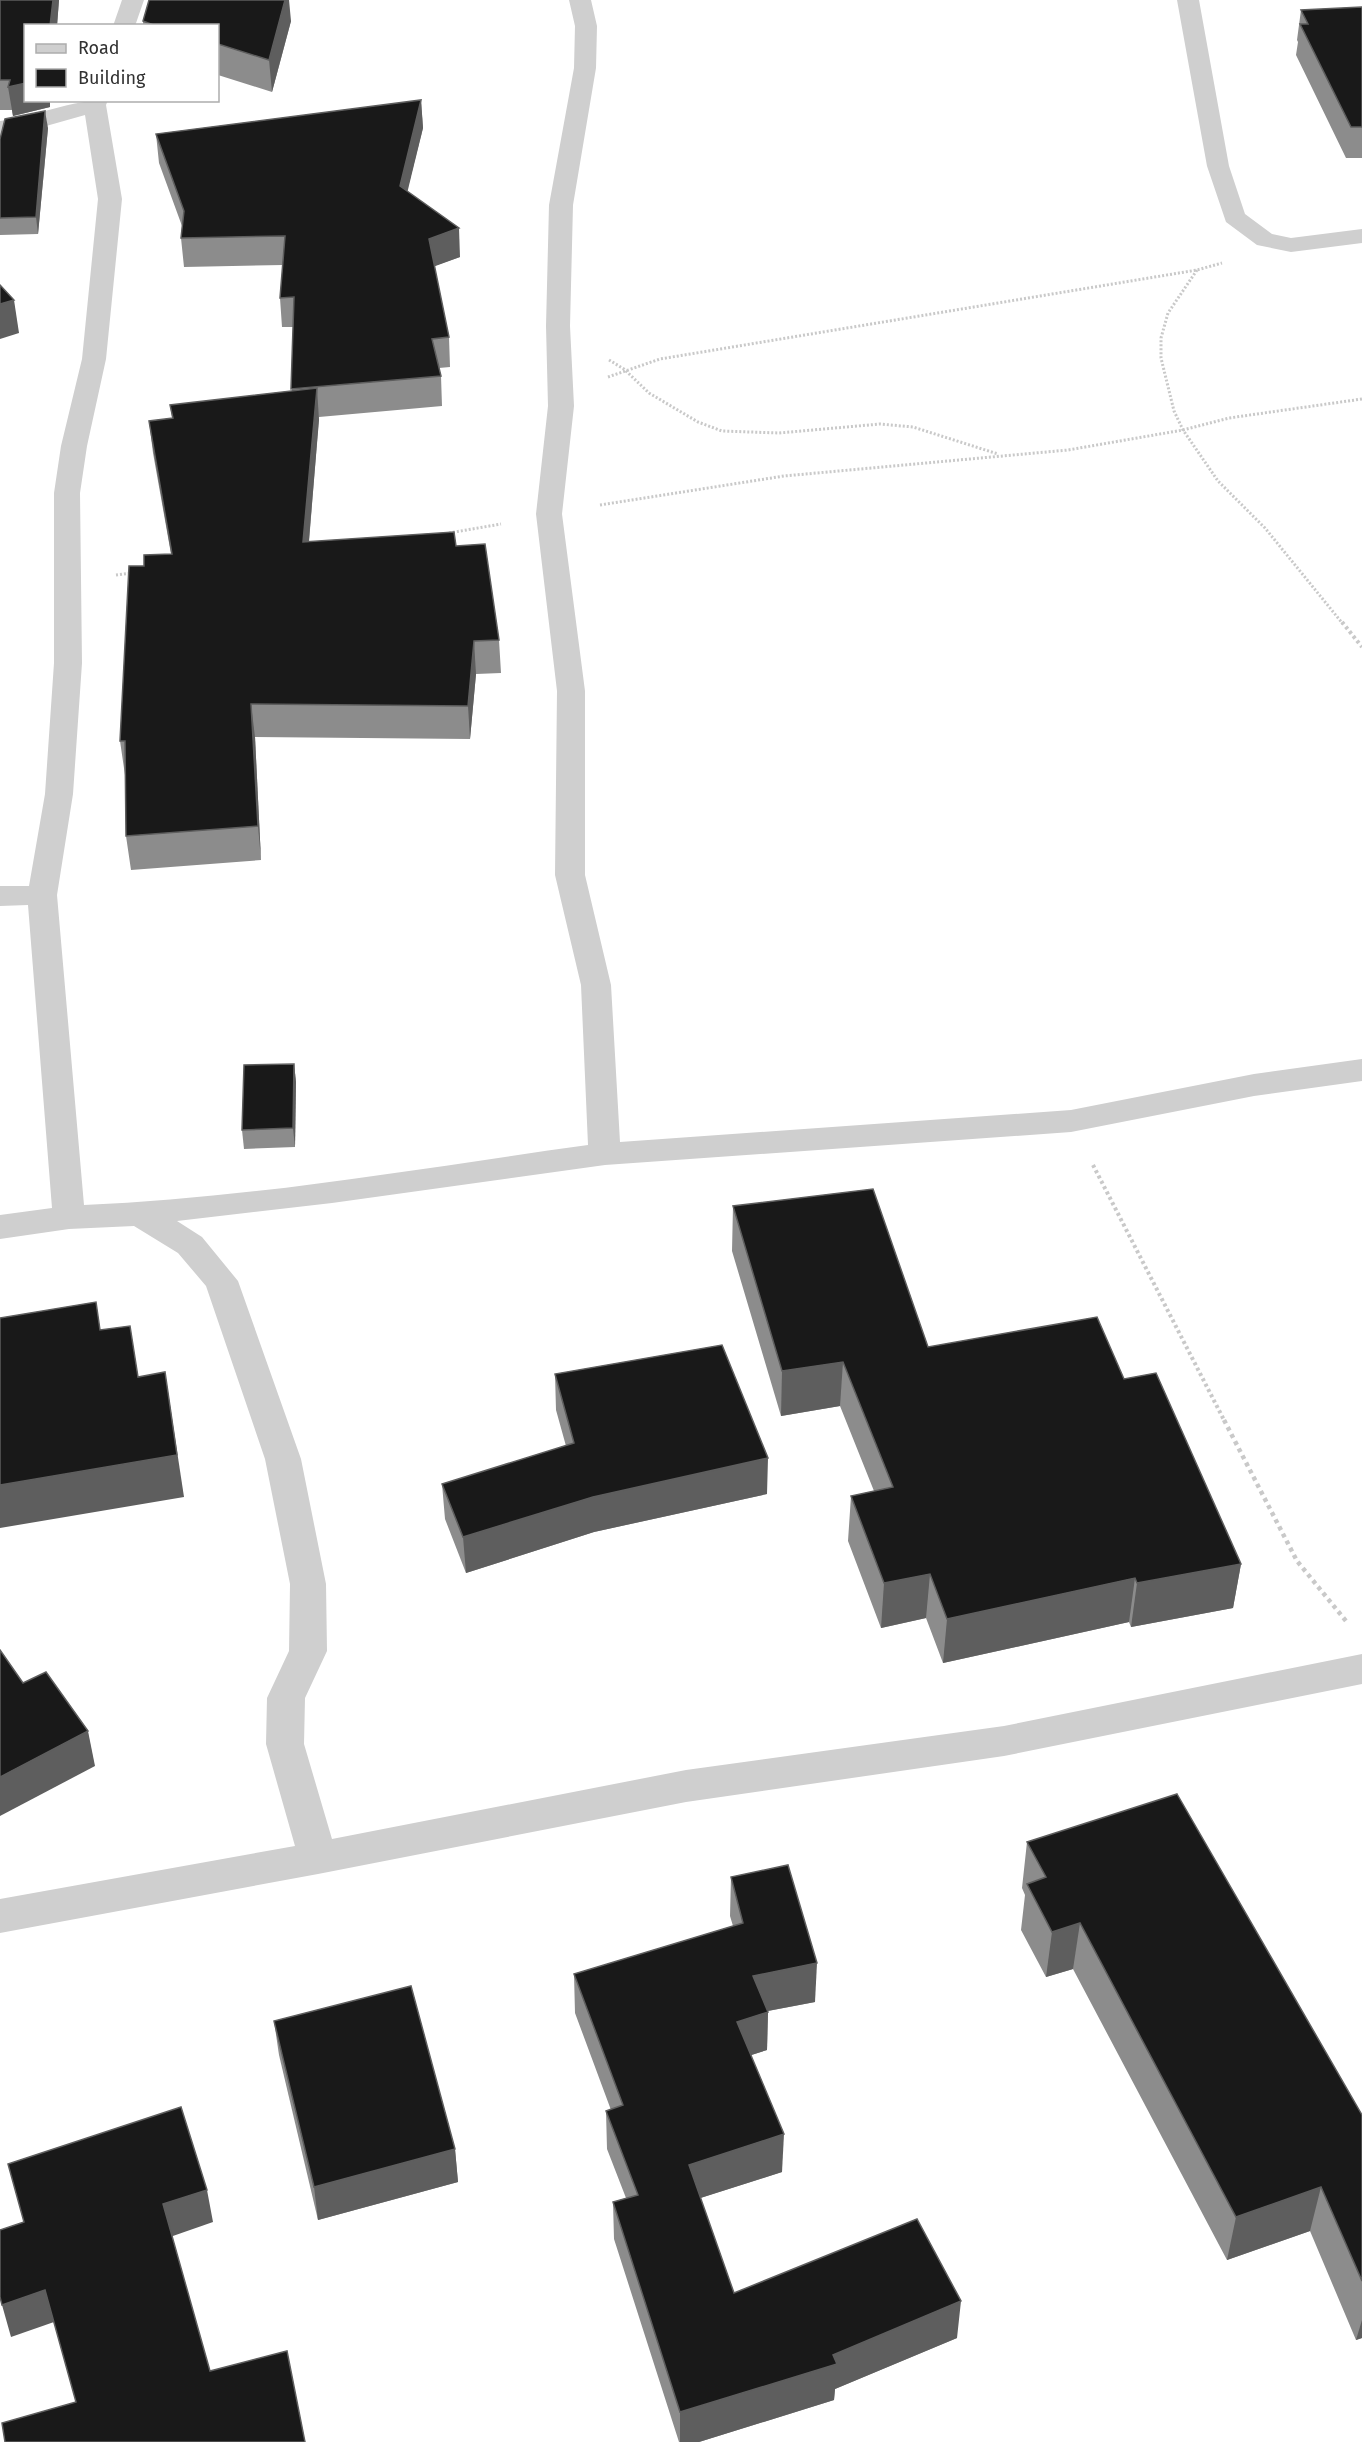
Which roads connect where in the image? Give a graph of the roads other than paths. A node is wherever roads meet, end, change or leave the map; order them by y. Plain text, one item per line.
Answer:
1 (133, 0) edge
2 (580, 0) edge
3 (1188, 0) edge
4 (125, 24) edge
5 (96, 103) edge
6 (0, 128) edge
7 (1362, 236) edge
8 (42, 895) junction
9 (0, 896) edge
10 (1362, 1070) edge
11 (605, 1154) junction
12 (140, 1214) junction
13 (69, 1217) junction
14 (0, 1227) edge
15 (1362, 1669) edge
16 (318, 1858) junction
17 (0, 1916) edge

1 - 4 street
2 - 11 street
3 - 7 street
5 - 6 street
5 - 8 street
8 - 9 street
8 - 13 street
10 - 11 street
11 - 12 street
12 - 13 street
12 - 16 street
13 - 14 street
15 - 16 street
16 - 17 street

